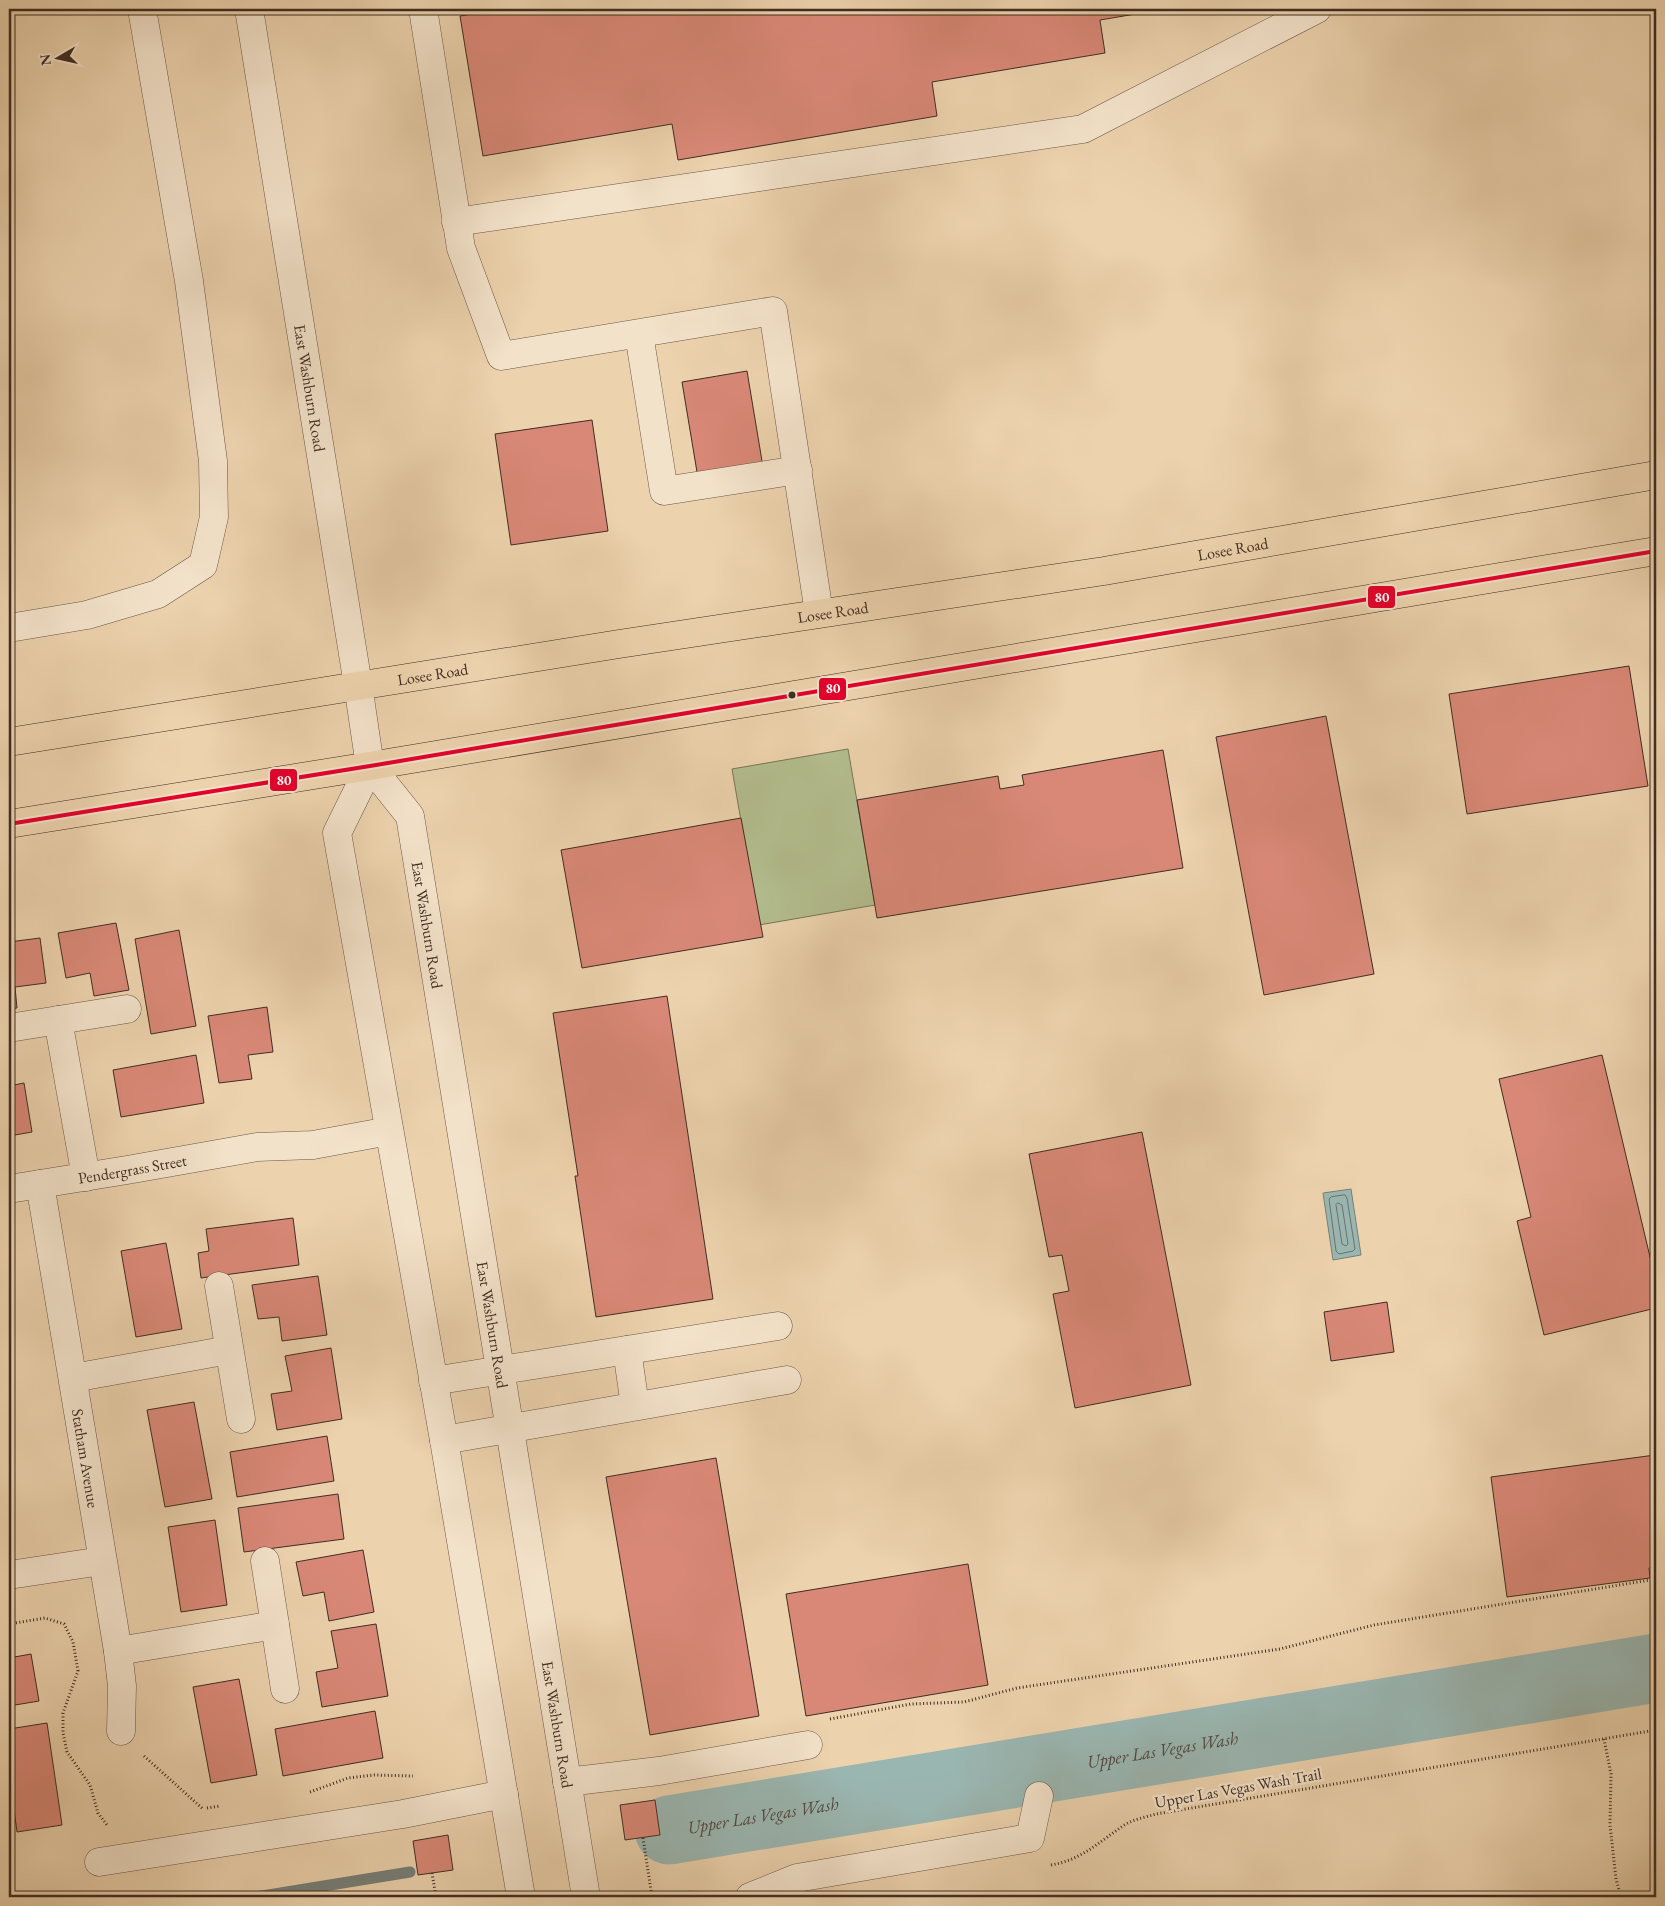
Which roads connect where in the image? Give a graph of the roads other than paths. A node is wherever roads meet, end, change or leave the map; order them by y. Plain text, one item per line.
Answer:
1 (142, 9) edge
2 (249, 9) edge
3 (423, 9) edge
4 (1317, 9) edge
5 (456, 222) junction
6 (639, 334) junction
7 (798, 470) junction
8 (1656, 475) edge
9 (1656, 551) edge
10 (819, 613) junction
11 (9, 628) edge
12 (358, 685) junction
13 (9, 742) edge
14 (370, 766) junction
15 (9, 824) edge
16 (127, 1009) dead end
17 (58, 1020) junction
18 (9, 1028) edge
19 (389, 1131) junction
20 (86, 1177) junction
21 (40, 1184) junction
22 (9, 1189) edge
23 (219, 1286) dead end
24 (778, 1326) dead end
25 (229, 1350) junction
26 (627, 1350) junction
27 (499, 1370) junction
28 (73, 1378) junction
29 (787, 1380) dead end
30 (433, 1381) junction
31 (635, 1406) junction
32 (241, 1419) dead end
33 (508, 1428) junction
34 (444, 1440) junction
35 (102, 1560) junction
36 (265, 1561) dead end
37 (9, 1575) edge
38 (275, 1625) junction
39 (118, 1651) junction
40 (285, 1689) dead end
41 (121, 1731) road end
42 (808, 1745) dead end
43 (567, 1782) junction
44 (504, 1794) junction
45 (1039, 1796) dead end
46 (99, 1862) dead end
47 (521, 1897) edge
48 (586, 1897) edge
49 (750, 1897) edge

1 - 11 street
2 - 12 street, East Washburn Road
3 - 5 street
4 - 5 street
5 - 6 street
6 - 7 street
6 - 7 street
7 - 10 street
8 - 10 main road, Losee Road
9 - 14 main road
10 - 12 main road, Losee Road
12 - 13 main road, Losee Road
12 - 14 street, East Washburn Road
14 - 15 main road
14 - 19 street
14 - 27 street, East Washburn Road
16 - 17 street
17 - 18 street
17 - 20 street
19 - 20 street, Pendergrass Street
19 - 30 street
20 - 21 street, Pendergrass Street
21 - 22 street, Pendergrass Street
21 - 28 street, Statham Avenue
23 - 25 street
24 - 26 street
25 - 28 street
25 - 32 street
26 - 27 street
26 - 31 street
27 - 30 street
27 - 33 street, East Washburn Road
28 - 35 street, Statham Avenue
29 - 31 street
30 - 34 street
31 - 33 street
33 - 34 street
33 - 43 street, East Washburn Road
34 - 44 street
35 - 37 street
35 - 39 street, Statham Avenue
36 - 38 street
38 - 39 street
38 - 40 street
39 - 41 street, Statham Avenue
42 - 43 street
43 - 48 street, East Washburn Road
44 - 46 street
44 - 47 street
45 - 49 street

